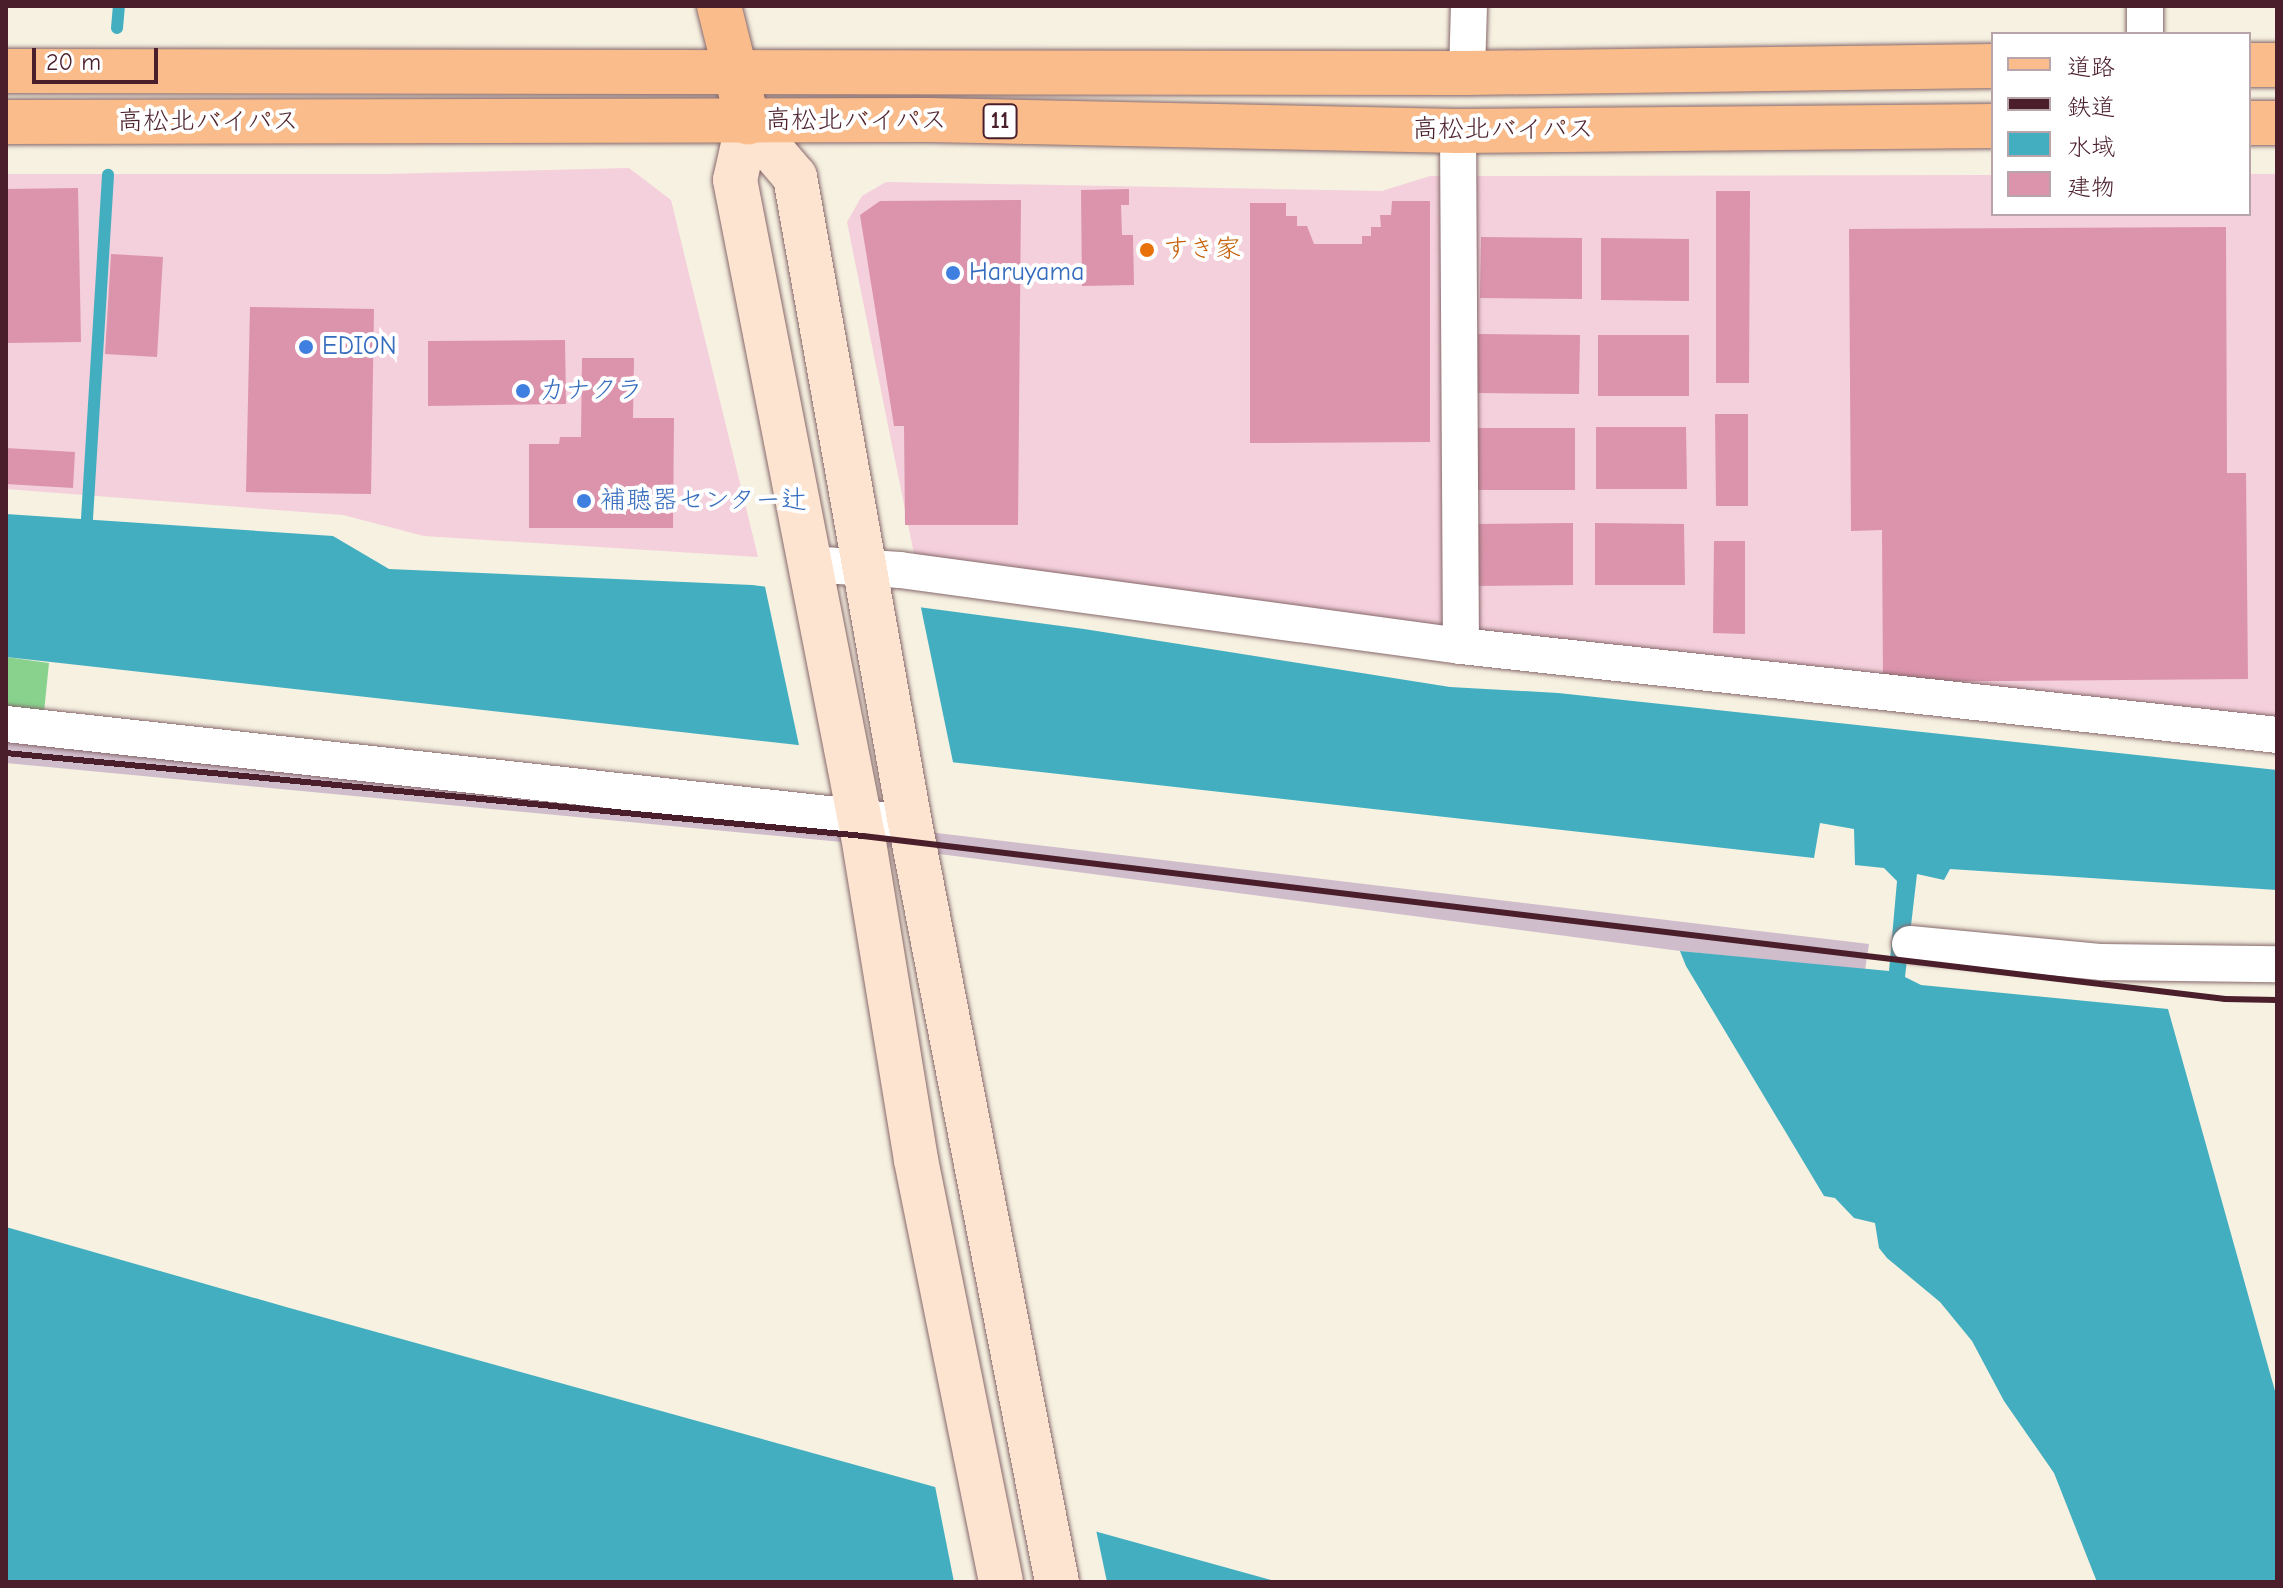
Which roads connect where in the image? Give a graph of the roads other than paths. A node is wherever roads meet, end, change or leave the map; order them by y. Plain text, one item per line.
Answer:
1 (719, 6) edge
2 (1469, 6) edge
3 (2145, 6) edge
4 (2145, 32) edge
5 (2251, 65) edge
6 (2277, 65) edge
7 (1991, 66) edge
8 (6, 71) edge
9 (735, 72) junction
10 (1467, 73) junction
11 (6, 122) edge
12 (748, 122) junction
13 (2251, 123) edge
14 (2277, 123) edge
15 (1991, 126) edge
16 (1458, 131) junction
17 (810, 573) junction
18 (867, 578) junction
19 (1461, 646) junction
20 (6, 724) edge
21 (2277, 735) edge
22 (858, 817) junction
23 (910, 823) junction
24 (1910, 944) dead end
25 (2277, 964) edge
26 (1001, 1582) edge
27 (1057, 1582) edge

1 - 9 main road
2 - 10 street
3 - 4 street
5 - 6 main road
7 - 10 main road, 高松北バイパス / 11
8 - 9 main road, 高松北バイパス / 11
9 - 10 main road, 高松北バイパス / 11
9 - 12 main road
11 - 12 main road, 高松北バイパス / 11
12 - 16 main road, 高松北バイパス / 11
12 - 17 street
12 - 18 street
13 - 14 main road
15 - 16 main road, 高松北バイパス / 11
16 - 19 street
17 - 18 street
17 - 22 street
18 - 19 street
18 - 23 street
19 - 21 street
20 - 22 street
22 - 23 street
22 - 26 street
23 - 27 street
24 - 25 street

